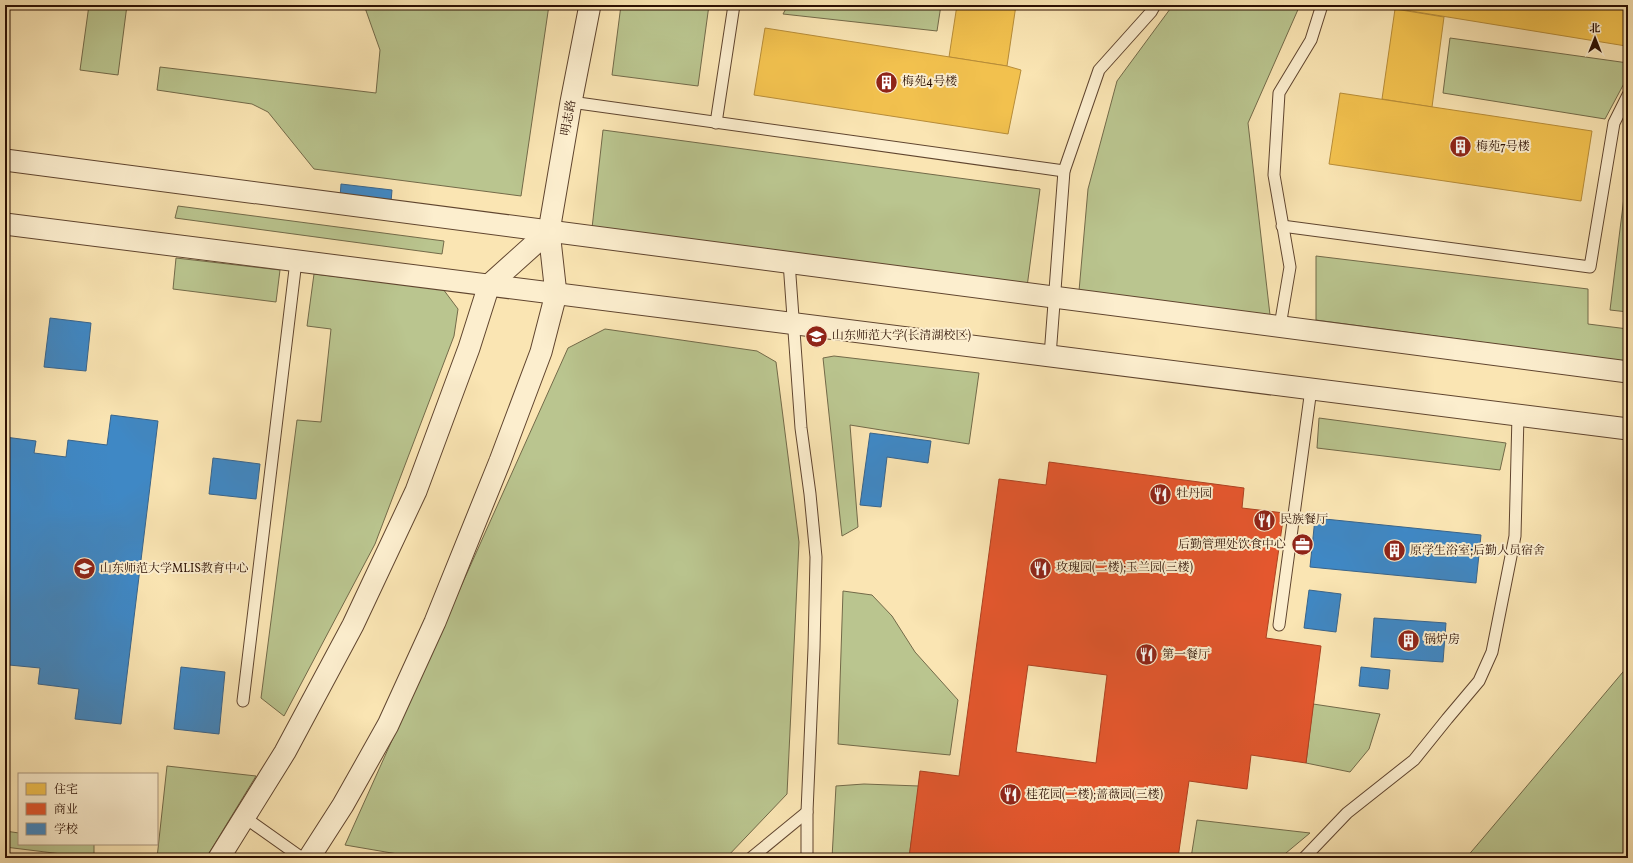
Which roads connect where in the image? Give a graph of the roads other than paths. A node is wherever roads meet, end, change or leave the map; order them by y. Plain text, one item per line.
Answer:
1 (590, 5) edge
2 (734, 5) edge
3 (1155, 5) edge
4 (1322, 5) edge
5 (1628, 96) edge
6 (571, 102) junction
7 (716, 122) junction
8 (5, 160) edge
9 (1064, 171) junction
10 (5, 224) edge
11 (1282, 226) junction
12 (549, 231) junction
13 (296, 261) junction
14 (789, 262) junction
15 (489, 285) junction
16 (556, 294) junction
17 (1054, 297) junction
18 (793, 324) junction
19 (1280, 326) junction
20 (1050, 356) junction
21 (1628, 372) edge
22 (1311, 389) junction
23 (1518, 415) junction
24 (1628, 430) edge
25 (1279, 625) dead end
26 (243, 701) dead end
27 (807, 812) junction
28 (244, 817) junction
29 (219, 858) edge
30 (302, 858) edge
31 (309, 858) edge
32 (751, 858) edge
33 (807, 858) edge
34 (1304, 858) edge

1 - 6 street, 明志路
2 - 7 lane
3 - 9 lane
4 - 11 lane
5 - 11 lane
6 - 7 lane
6 - 12 street, 明志路
7 - 9 lane
8 - 12 street
9 - 17 lane
10 - 13 street
11 - 19 lane
12 - 14 street
12 - 15 street
12 - 16 street, 明志路
13 - 15 street
13 - 26 lane
14 - 17 street
14 - 18 lane
15 - 16 street
15 - 28 street
16 - 18 street
16 - 31 street
17 - 19 street
17 - 20 lane
18 - 20 street
18 - 27 lane
19 - 21 street
20 - 22 street
22 - 23 street
22 - 25 lane
23 - 24 street
23 - 34 lane
27 - 32 lane
27 - 33 lane
28 - 29 street
28 - 30 lane

